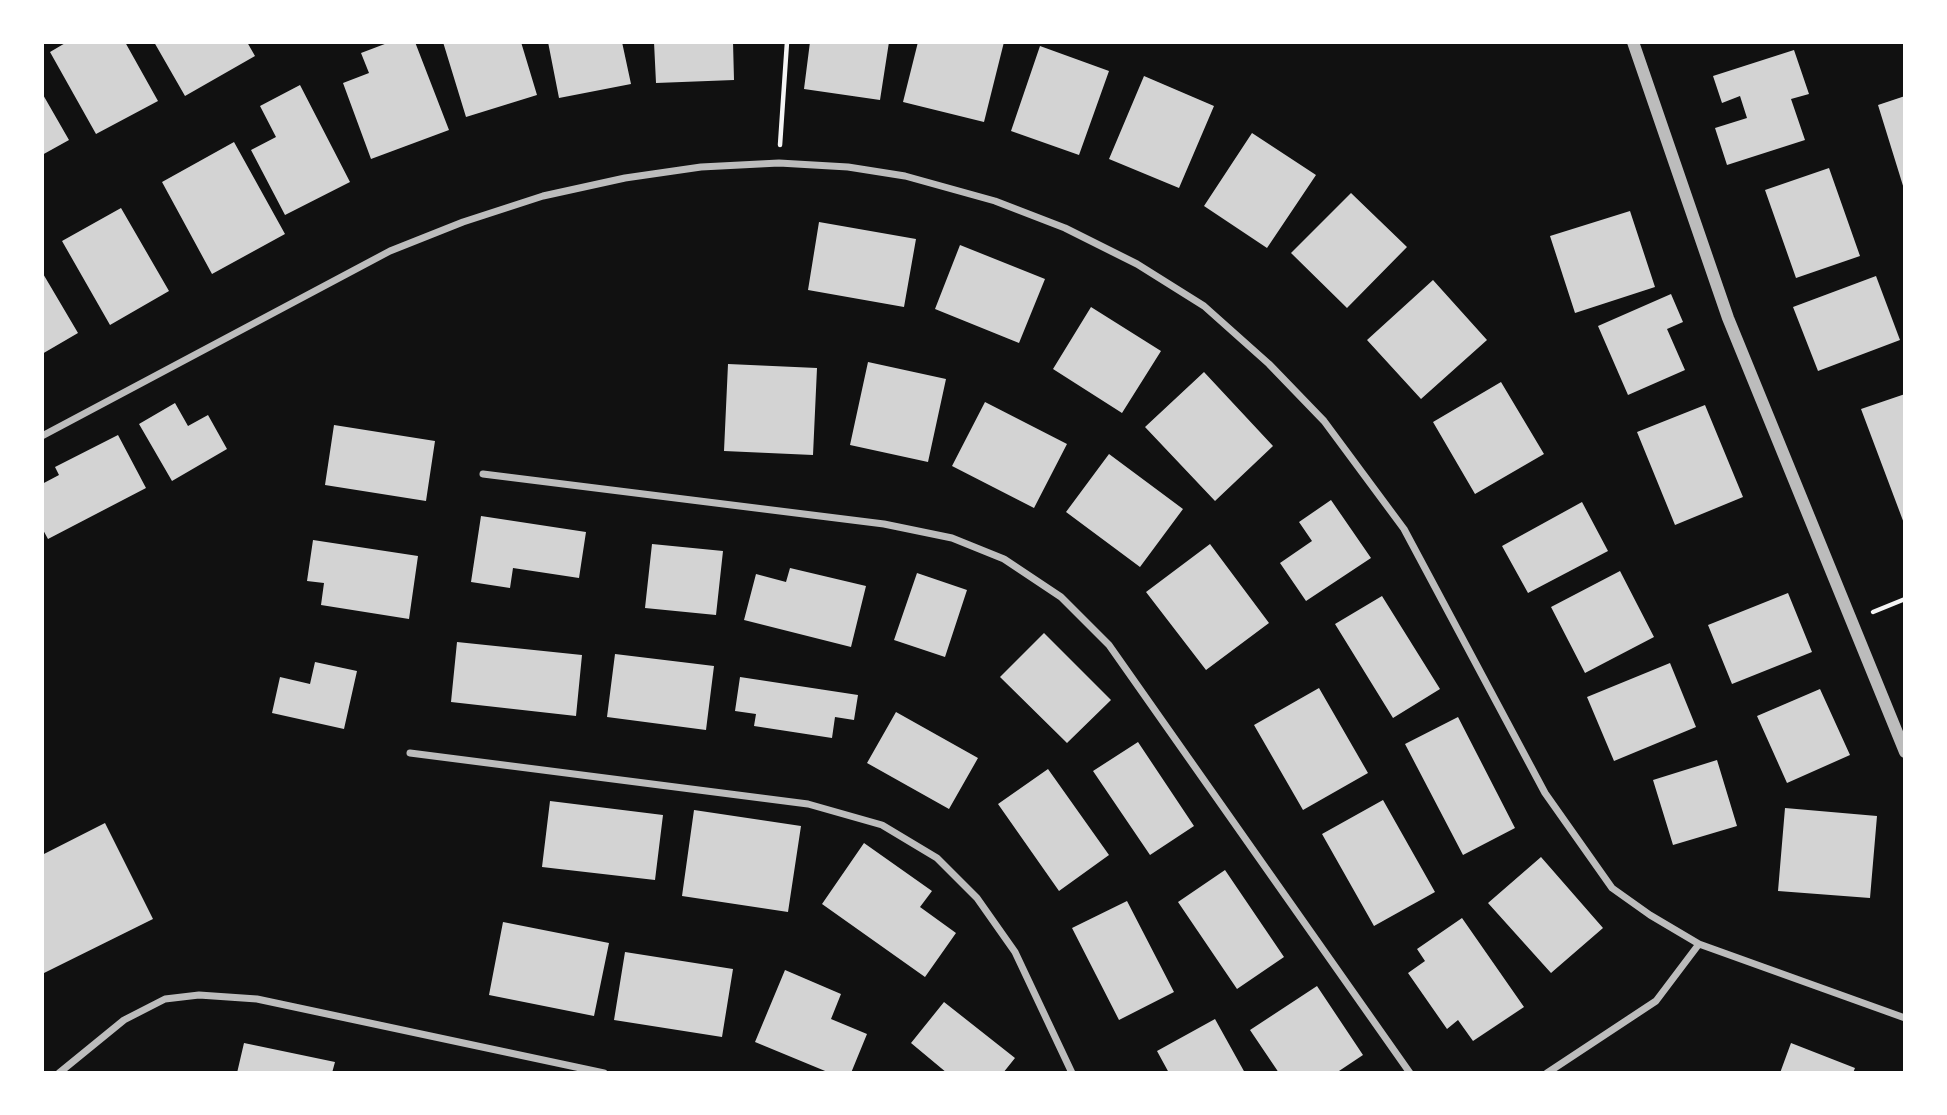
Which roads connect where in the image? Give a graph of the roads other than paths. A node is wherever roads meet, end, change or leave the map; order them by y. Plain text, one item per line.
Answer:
1 (1633, 42) edge
2 (42, 436) edge
3 (483, 474) dead end
4 (1905, 752) edge
5 (410, 753) dead end
6 (1699, 944) junction
7 (1905, 1018) edge
8 (59, 1073) edge
9 (604, 1073) edge
10 (1072, 1073) edge
11 (1410, 1073) edge
12 (1547, 1073) edge

1 - 4 street
2 - 6 street
3 - 11 street
5 - 10 street
6 - 7 street
6 - 12 street
8 - 9 street

